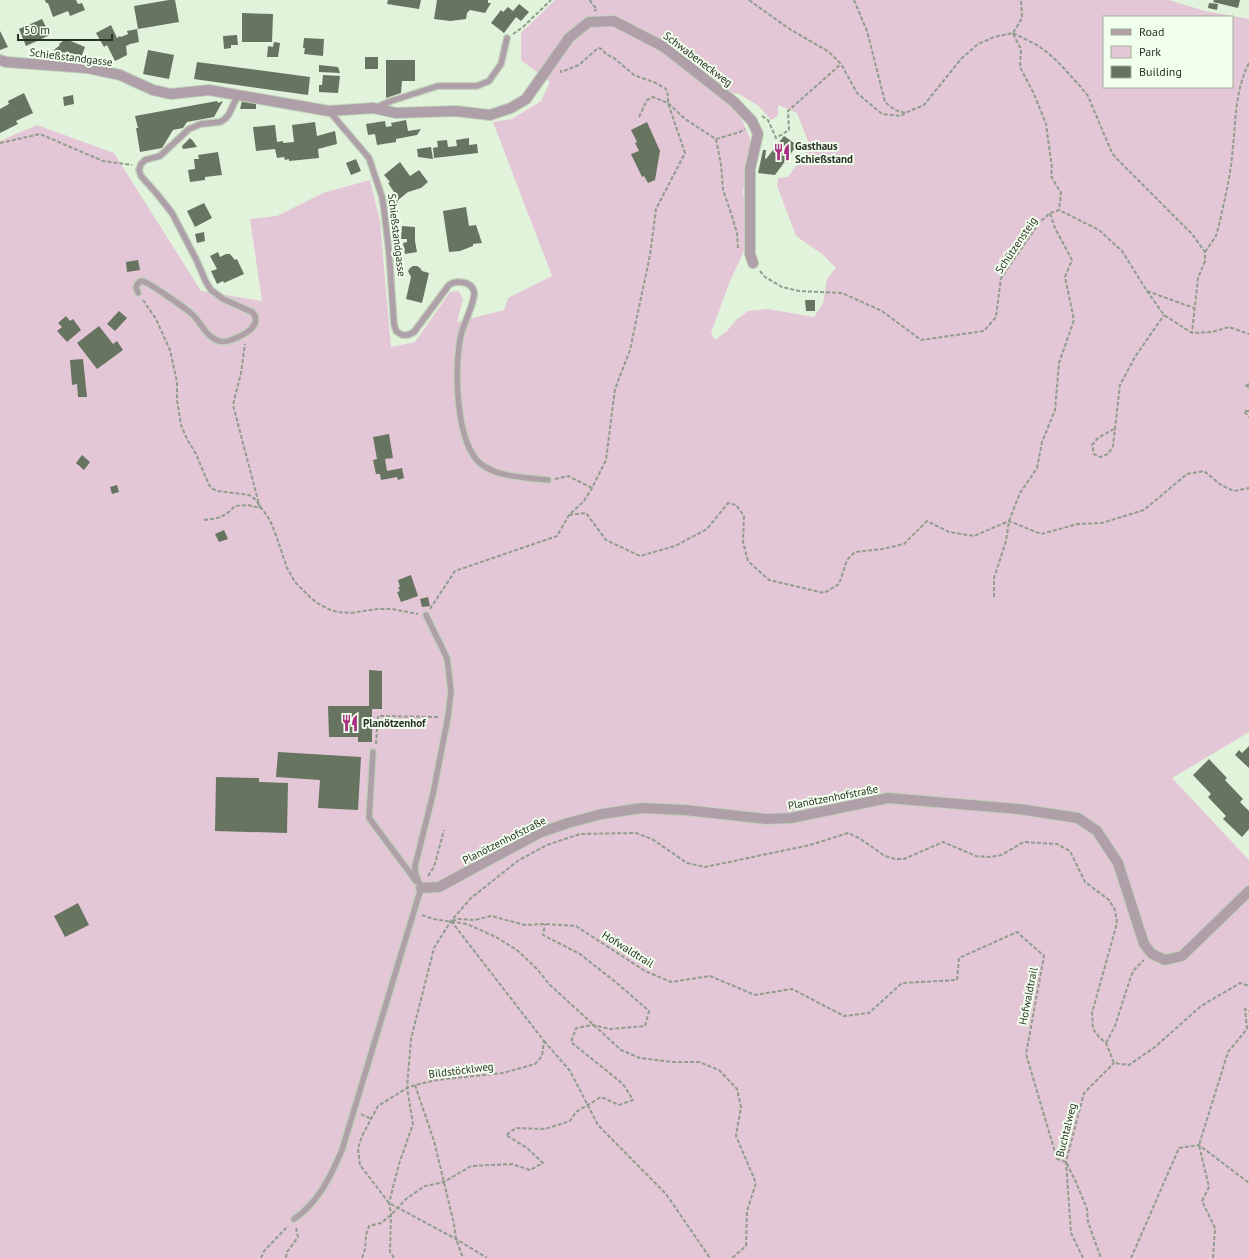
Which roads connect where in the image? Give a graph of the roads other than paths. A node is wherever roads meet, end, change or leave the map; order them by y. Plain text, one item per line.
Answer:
1 (507, 38) road end
2 (0, 60) edge
3 (238, 95) junction
4 (373, 108) junction
5 (329, 111) junction
6 (752, 263) road end
7 (138, 293) road end
8 (548, 480) road end
9 (426, 615) road end
10 (373, 752) road end
11 (421, 888) junction
12 (1249, 891) edge
13 (294, 1219) road end

1 - 4 lane
2 - 3 street, Schießstandgasse
3 - 5 street, Schießstandgasse
3 - 7 lane
4 - 5 street, Schwabeneckweg
4 - 6 street, Schwabeneckweg
5 - 8 lane, Schießstandgasse
9 - 11 lane
10 - 11 lane
11 - 12 street, Planötzenhofstraße
11 - 13 lane

